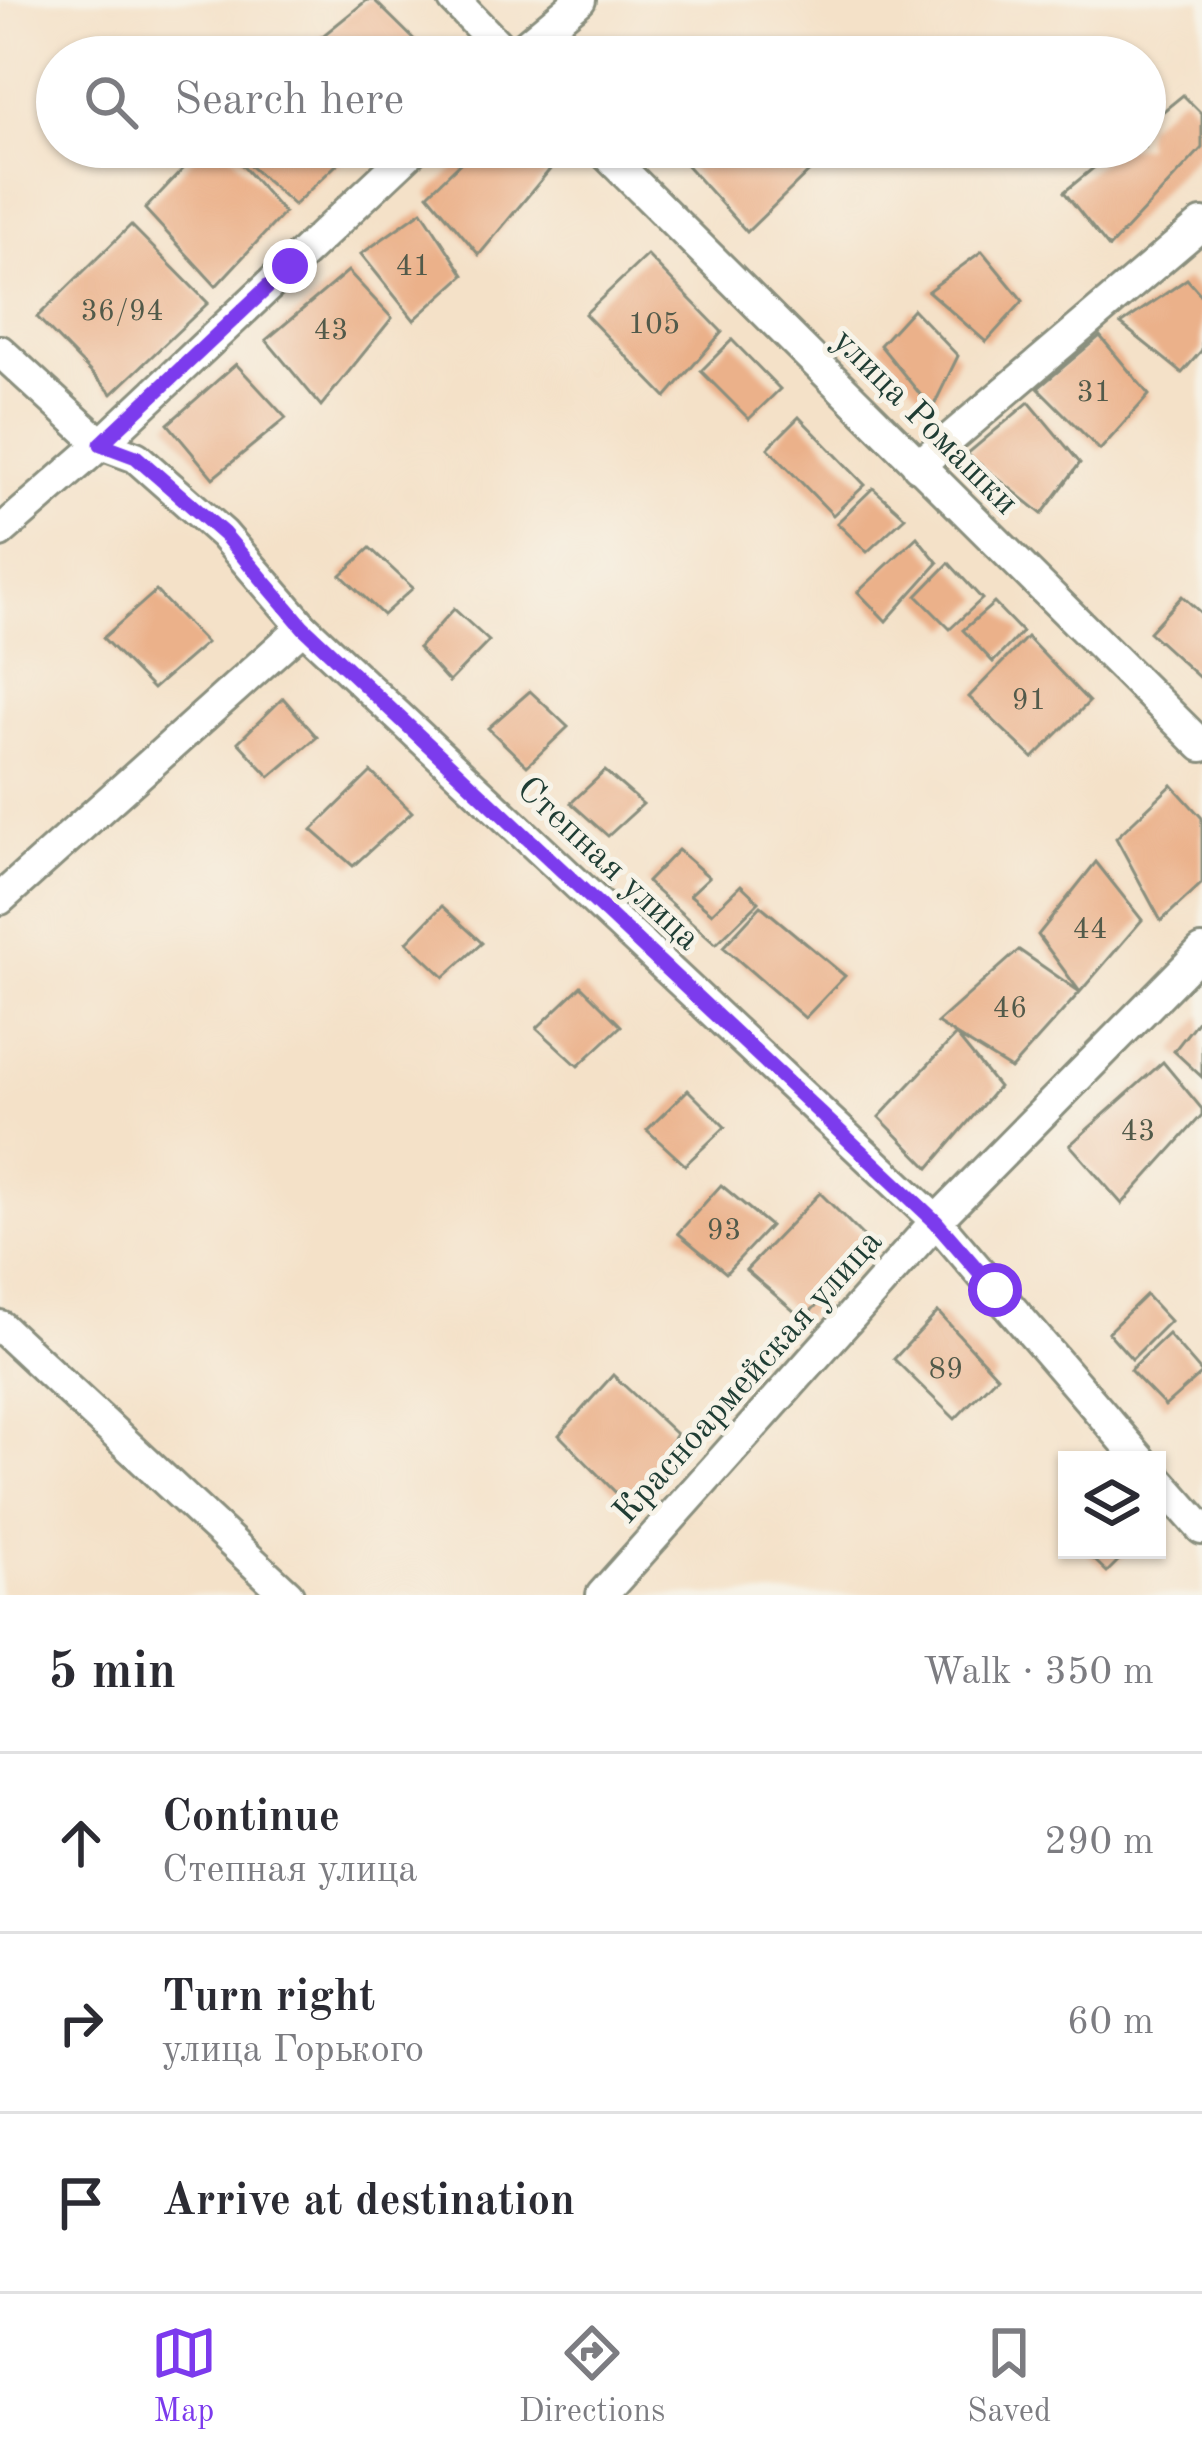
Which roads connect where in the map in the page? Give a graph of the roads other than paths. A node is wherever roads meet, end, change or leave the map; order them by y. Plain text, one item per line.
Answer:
1 (454, 0) edge
2 (580, 0) edge
3 (489, 36) edge
4 (536, 36) edge
5 (394, 168) edge
6 (620, 168) edge
7 (1202, 224) edge
8 (0, 351) edge
9 (101, 444) junction
10 (917, 466) junction
11 (0, 532) edge
12 (303, 627) junction
13 (1202, 746) edge
14 (0, 899) edge
15 (1202, 951) edge
16 (936, 1222) junction
17 (0, 1326) edge
18 (1133, 1451) edge
19 (1166, 1488) edge
20 (1202, 1529) edge
21 (288, 1595) edge
22 (602, 1595) edge

1 - 3 street
2 - 4 street
5 - 9 street
6 - 10 street, улица Ромашки
7 - 10 street
8 - 9 street, Степная улица
9 - 11 street
9 - 12 street, Степная улица
10 - 13 street, улица Ромашки
12 - 14 street
12 - 16 street, Степная улица
15 - 16 street, Красноармейская улица
16 - 18 street, Степная улица
16 - 22 street, Красноармейская улица
17 - 21 street
19 - 20 street

